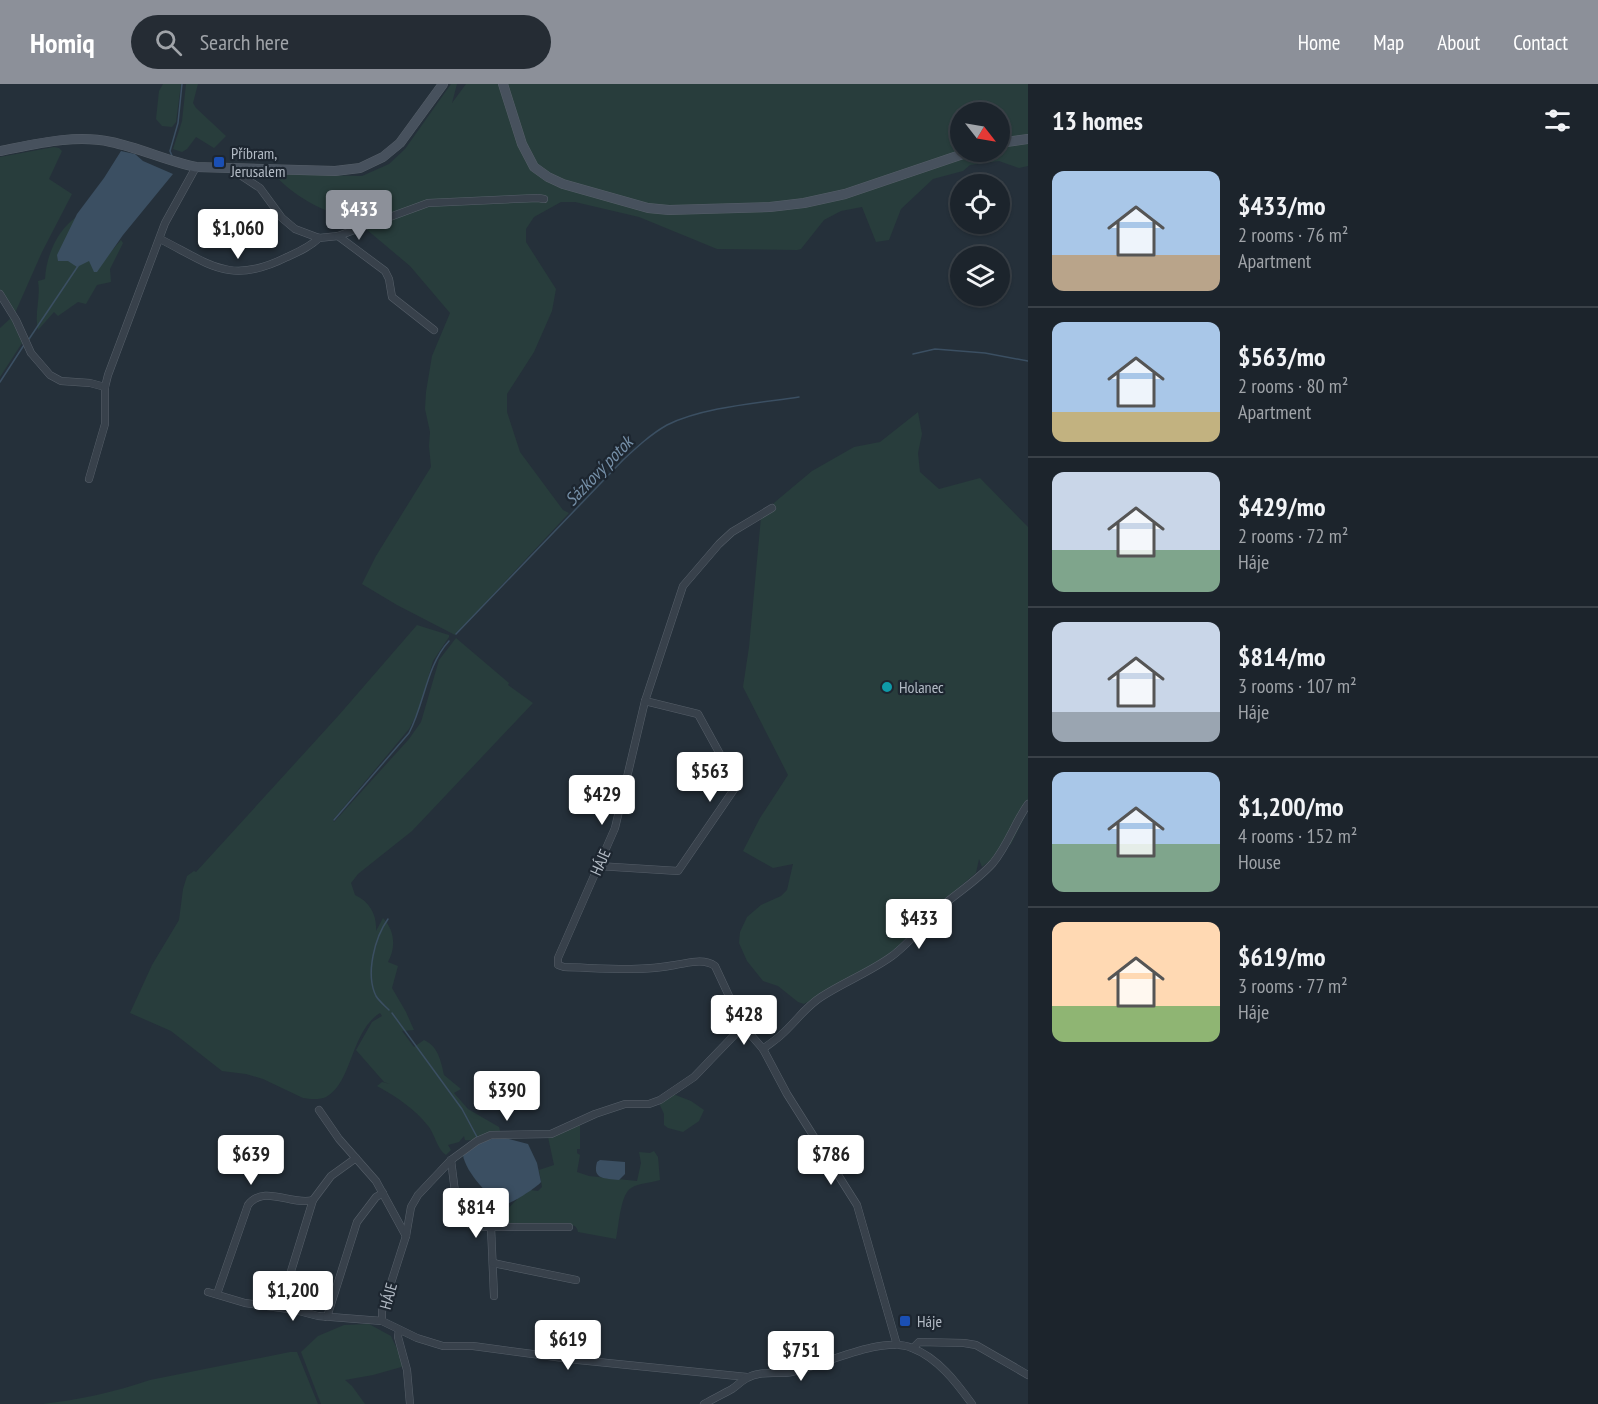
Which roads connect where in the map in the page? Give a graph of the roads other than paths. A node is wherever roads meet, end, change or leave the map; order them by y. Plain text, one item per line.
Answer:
1 (443, 84) edge
2 (503, 84) edge
3 (1028, 139) edge
4 (1010, 141) edge
5 (0, 151) edge
6 (950, 158) edge
7 (196, 166) junction
8 (229, 168) junction
9 (544, 199) dead end
10 (338, 236) junction
11 (319, 238) junction
12 (160, 239) junction
13 (0, 294) edge
14 (434, 330) dead end
15 (105, 387) junction
16 (89, 479) dead end
17 (772, 508) dead end
18 (645, 701) junction
19 (1028, 804) edge
20 (598, 866) junction
21 (743, 1026) junction
22 (763, 1049) junction
23 (319, 1110) dead end
24 (356, 1158) junction
25 (451, 1160) junction
26 (382, 1193) junction
27 (313, 1200) junction
28 (491, 1227) junction
29 (569, 1227) dead end
30 (406, 1236) junction
31 (493, 1263) junction
32 (576, 1280) dead end
33 (208, 1292) dead end
34 (217, 1294) junction
35 (494, 1296) dead end
36 (279, 1307) junction
37 (327, 1317) junction
38 (382, 1321) junction
39 (399, 1330) junction
40 (897, 1345) junction
41 (913, 1348) junction
42 (1028, 1374) edge
43 (747, 1377) junction
44 (410, 1404) edge
45 (704, 1404) edge
46 (972, 1404) edge

1 - 8 street
2 - 6 street
3 - 4 street
5 - 7 street
7 - 8 street
7 - 12 street
8 - 11 street
9 - 10 street
10 - 11 street
10 - 14 street
11 - 12 street
12 - 15 street
13 - 15 street
15 - 16 street
17 - 18 street, HÁJE
18 - 20 street, HÁJE
18 - 20 street
19 - 22 street
20 - 21 street, HÁJE
21 - 22 street, HÁJE
21 - 25 street, HÁJE
22 - 40 street, HÁJE
23 - 24 street
24 - 26 street
24 - 27 street
25 - 28 street
25 - 30 street, HÁJE
26 - 30 street
26 - 37 street
27 - 34 street
27 - 36 street
28 - 29 street
28 - 31 street
30 - 38 street, HÁJE
31 - 32 street
31 - 35 street
33 - 34 street
34 - 36 street
36 - 37 street
37 - 38 street
38 - 39 street, HÁJE
39 - 43 street, HÁJE
39 - 44 street, HÁJE
40 - 41 street, HÁJE
40 - 43 street, HÁJE
41 - 42 street
41 - 46 street, HÁJE
43 - 45 street, HÁJE

